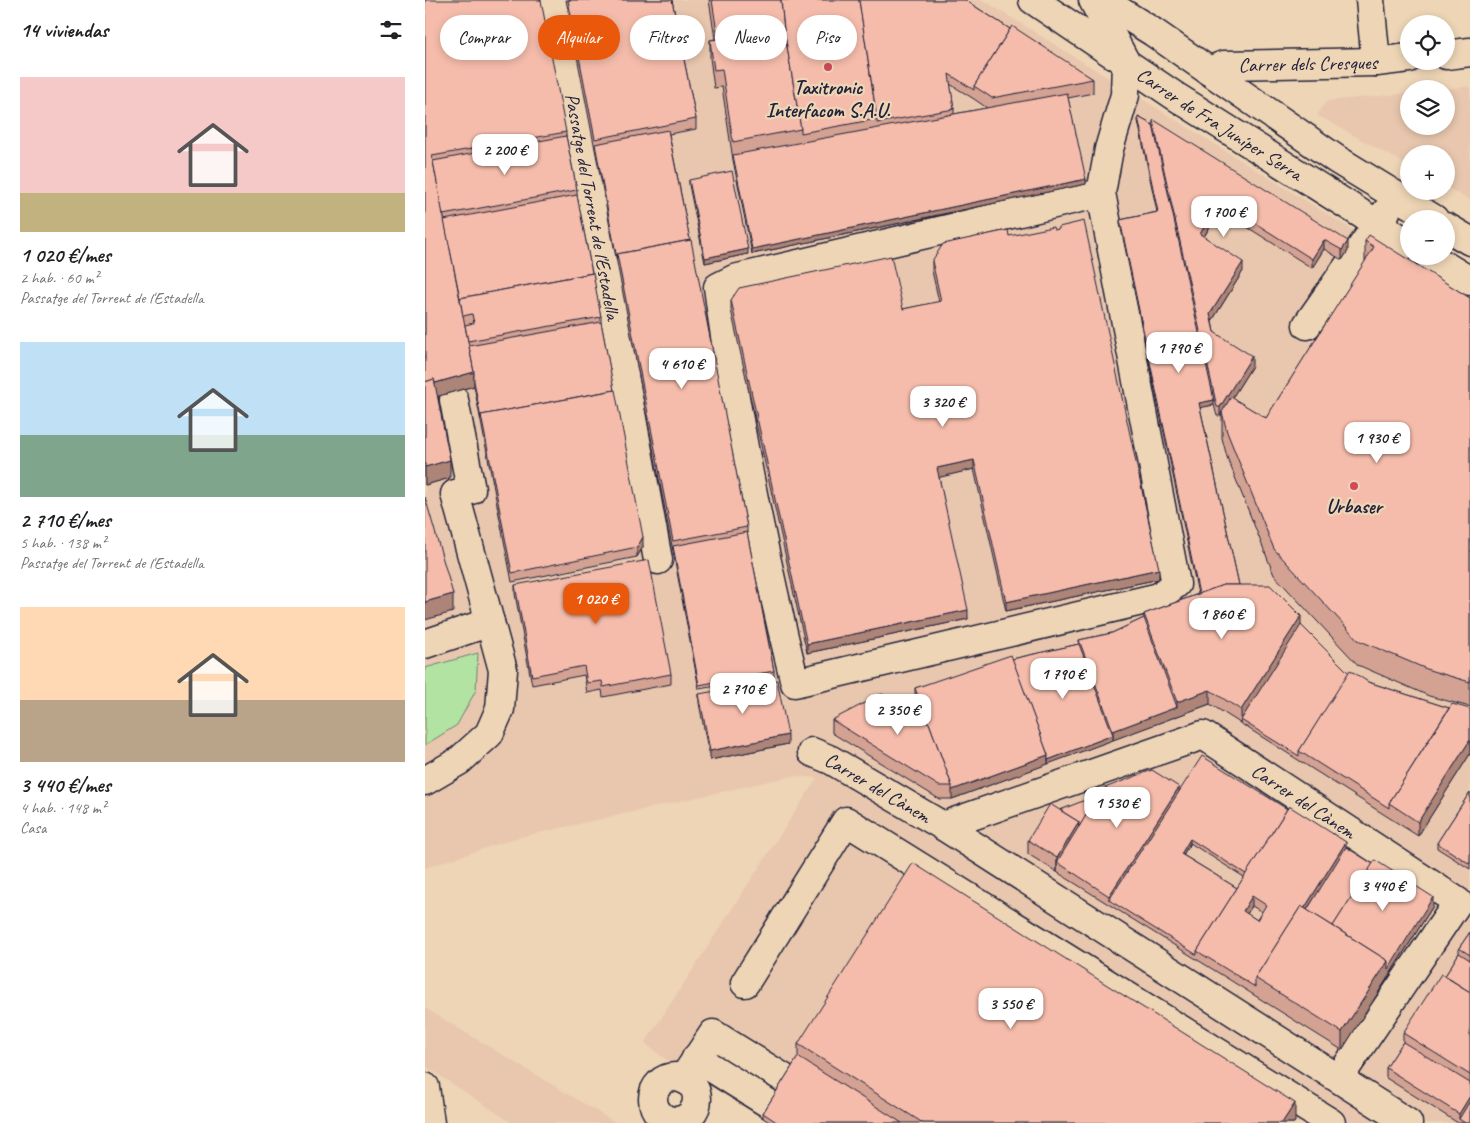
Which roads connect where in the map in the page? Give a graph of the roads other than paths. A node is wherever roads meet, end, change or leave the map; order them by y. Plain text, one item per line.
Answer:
1 (555, 0) edge
2 (1033, 0) edge
3 (1093, 0) edge
4 (1102, 0) edge
5 (1139, 0) edge
6 (1370, 0) edge
7 (1153, 32) junction
8 (1470, 52) edge
9 (1455, 53) edge
10 (1400, 59) edge
11 (1376, 62) junction
12 (1136, 69) junction
13 (1209, 71) junction
14 (1251, 100) junction
15 (1101, 193) junction
16 (1397, 197) junction
17 (1418, 210) edge
18 (1377, 224) junction
19 (1455, 232) edge
20 (1400, 238) edge
21 (1470, 241) edge
22 (1444, 265) edge
23 (1470, 281) edge
24 (1307, 325) dead end
25 (454, 400) dead end
26 (658, 560) dead end
27 (490, 622) junction
28 (425, 644) edge
29 (812, 752) dead end
30 (425, 781) edge
31 (943, 826) junction
32 (745, 983) dead end
33 (697, 1057) junction
34 (1339, 1078) junction
35 (425, 1089) edge
36 (779, 1092) edge
37 (705, 1117) edge
38 (1323, 1121) edge
39 (430, 1123) edge
40 (1408, 1123) edge

1 - 26 street, Passatge del Torrent de l'Estadella
2 - 12 street, Carrer de Fra Juníper Serra
3 - 12 street
4 - 7 street, Carrer de Fra Juníper Serra
5 - 7 street
6 - 11 street
7 - 13 street, Carrer de Fra Juníper Serra
8 - 9 street
10 - 11 street, Carrer dels Cresques
11 - 13 street, Carrer dels Cresques
12 - 14 street
12 - 15 street
12 - 18 street, Carrer de Fra Juníper Serra
13 - 14 street, Carrer de Fra Juníper Serra
14 - 16 street, Carrer de Fra Juníper Serra
15 - 15 street
16 - 17 street, Carrer de Fra Juníper Serra
16 - 18 street
18 - 20 street, Carrer de Fra Juníper Serra
18 - 24 street
19 - 21 street
22 - 23 street
25 - 27 street
27 - 28 street
27 - 30 street
29 - 31 street, Carrer del Cànem
31 - 34 street, Carrer del Cànem
31 - 34 street, Carrer del Cànem
32 - 38 street
33 - 36 street
33 - 37 street
33 - 37 street
34 - 40 street, Carrer del Cànem
35 - 39 street

